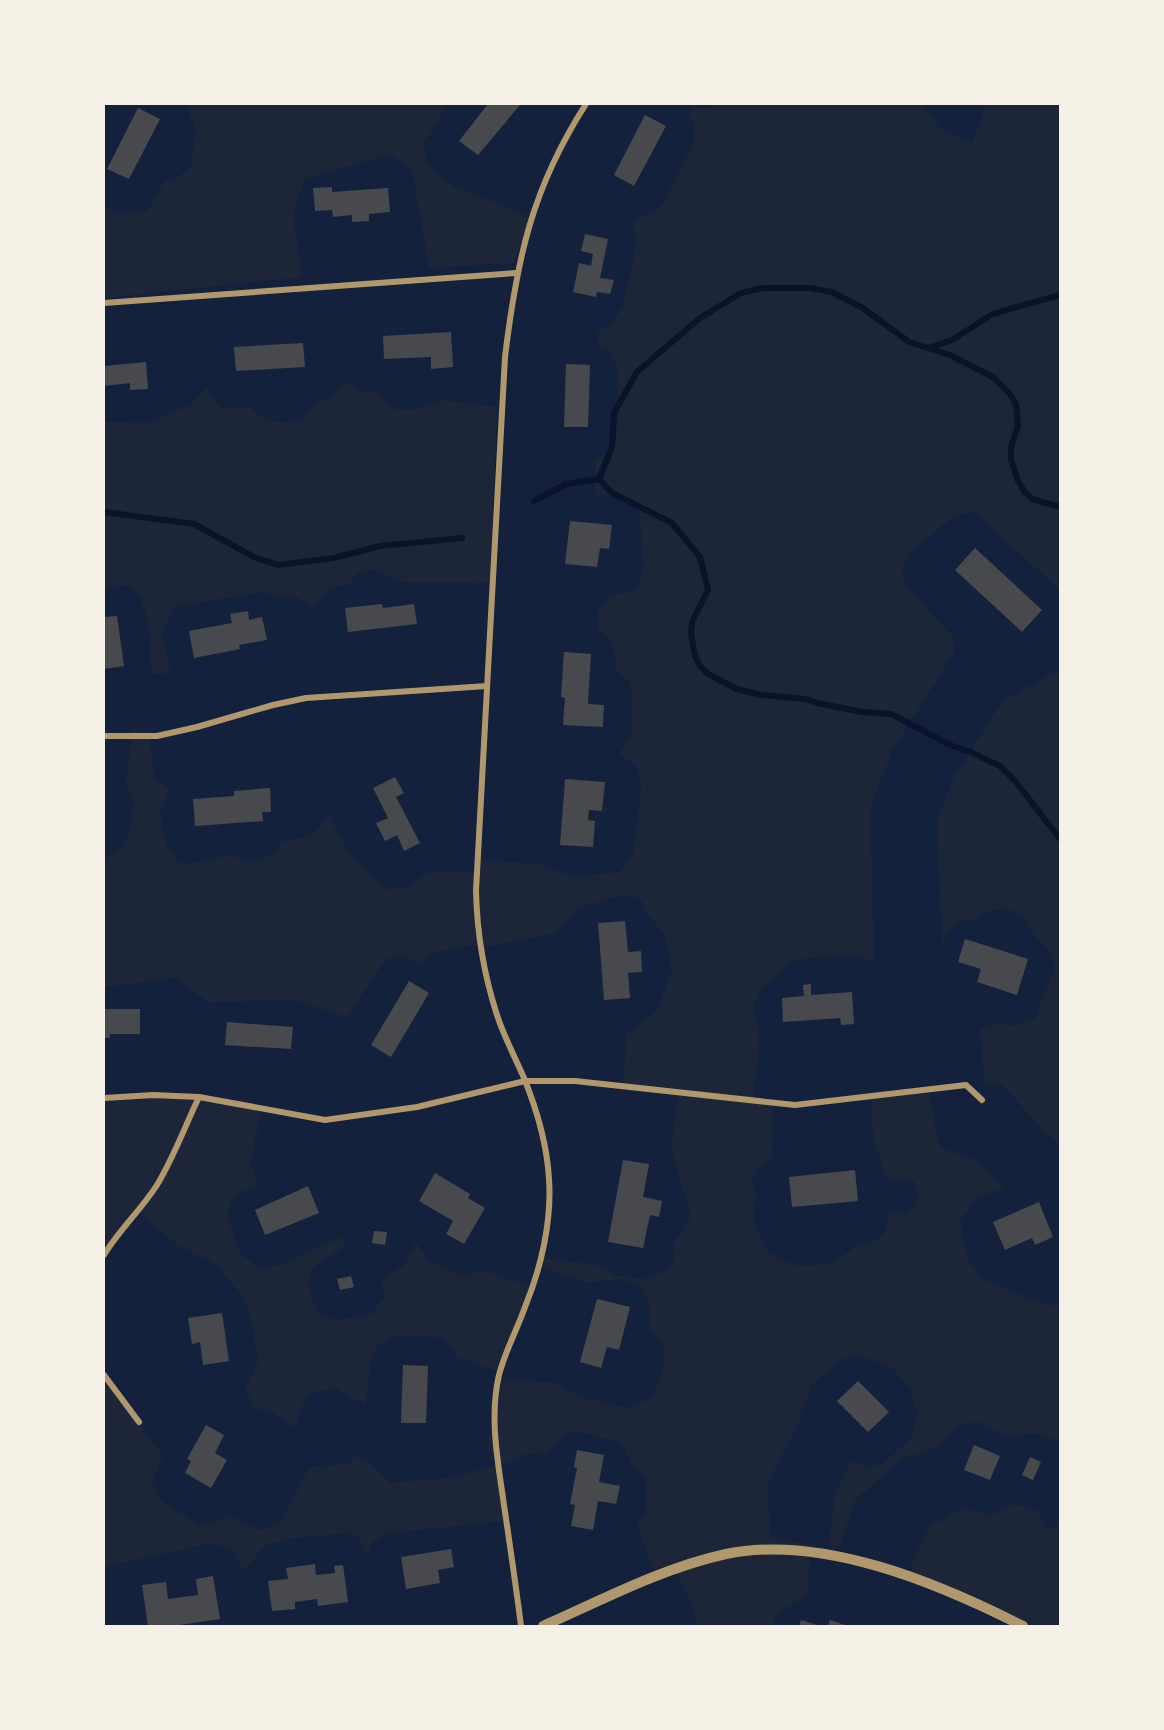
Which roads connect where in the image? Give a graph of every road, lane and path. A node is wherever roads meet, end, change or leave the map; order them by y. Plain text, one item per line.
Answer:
1 (586, 104) edge
2 (516, 273) junction
3 (104, 303) edge
4 (487, 686) junction
5 (104, 736) edge
6 (525, 1081) junction
7 (199, 1097) junction
8 (104, 1098) edge
9 (982, 1100) dead end
10 (104, 1255) edge
11 (104, 1375) edge
12 (139, 1422) dead end
13 (521, 1626) edge
14 (543, 1626) edge
15 (1023, 1626) edge

1 - 2 street
2 - 3 street
2 - 4 street
4 - 5 street
4 - 6 street
6 - 7 street
6 - 9 street
6 - 13 street
7 - 8 street
7 - 10 street
11 - 12 street
14 - 15 street

